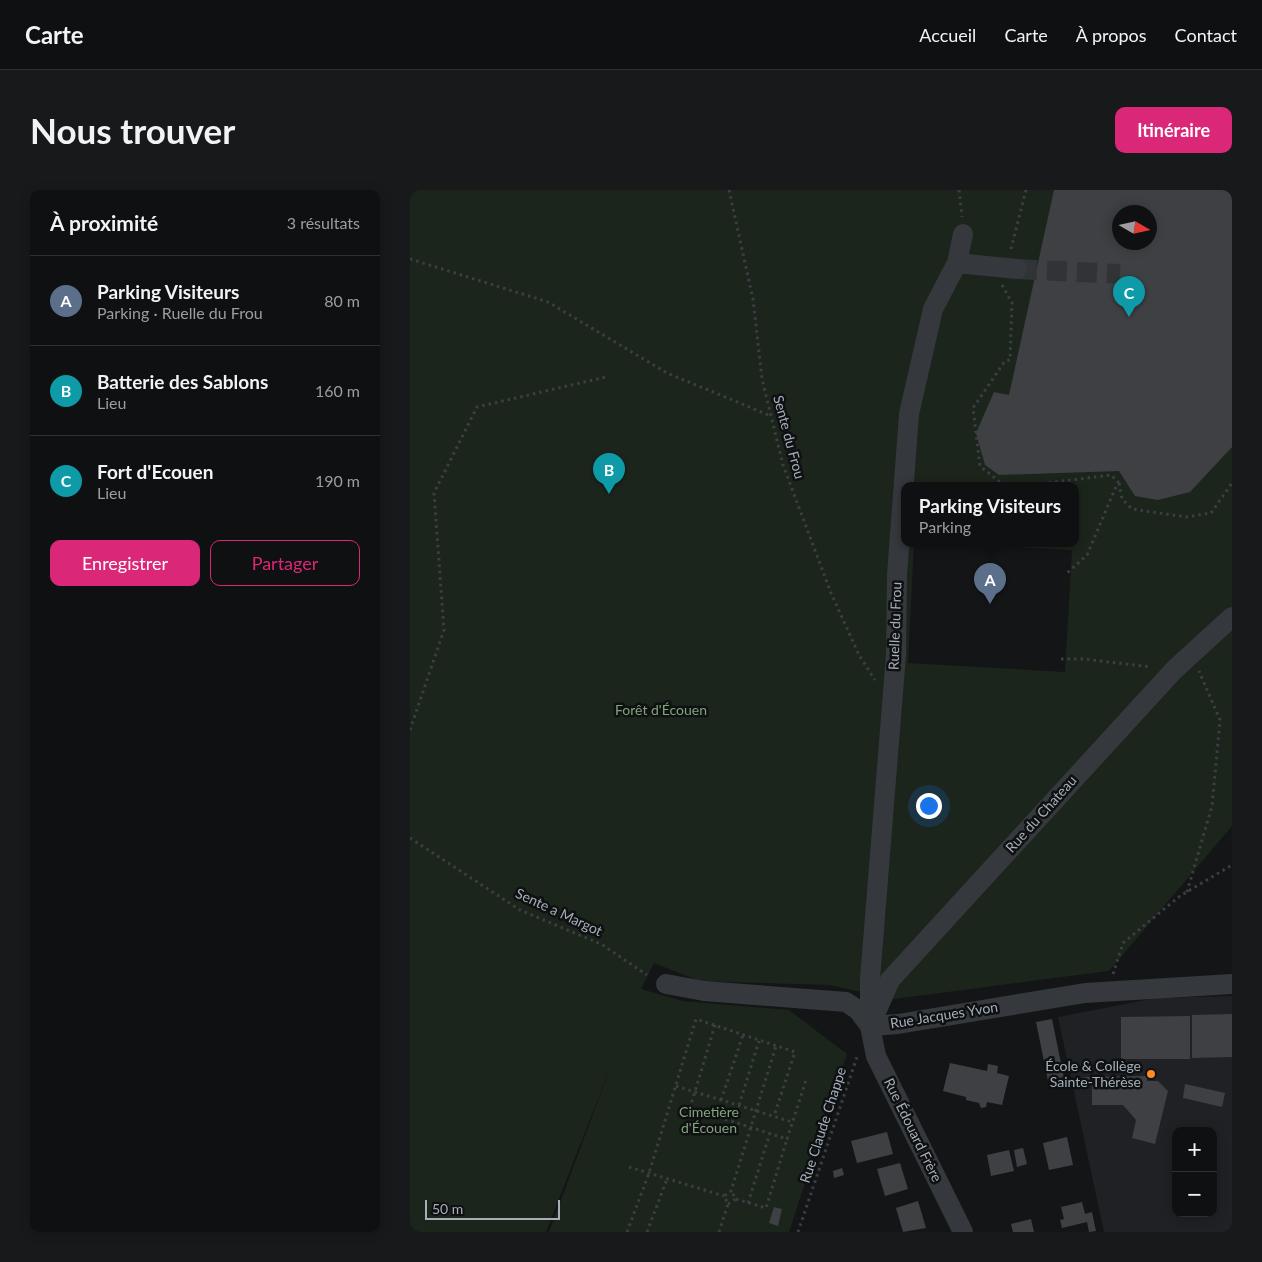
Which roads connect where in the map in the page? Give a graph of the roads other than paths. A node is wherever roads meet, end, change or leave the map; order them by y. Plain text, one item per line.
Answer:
1 (963, 234) road end
2 (957, 262) junction
3 (1018, 269) tunnel mouth
4 (904, 482) edge
5 (901, 521) edge
6 (1232, 617) edge
7 (666, 984) dead end
8 (1232, 984) edge
9 (870, 1026) junction
10 (963, 1232) edge

1 - 2 street, Ruelle du Frou
2 - 3 street
2 - 4 street, Ruelle du Frou
5 - 9 street, Ruelle du Frou
6 - 9 street, Rue du Chateau
7 - 9 street, Rue Jacques Yvon
8 - 9 street, Rue Jacques Yvon
9 - 10 street, Rue Édouard Frère

